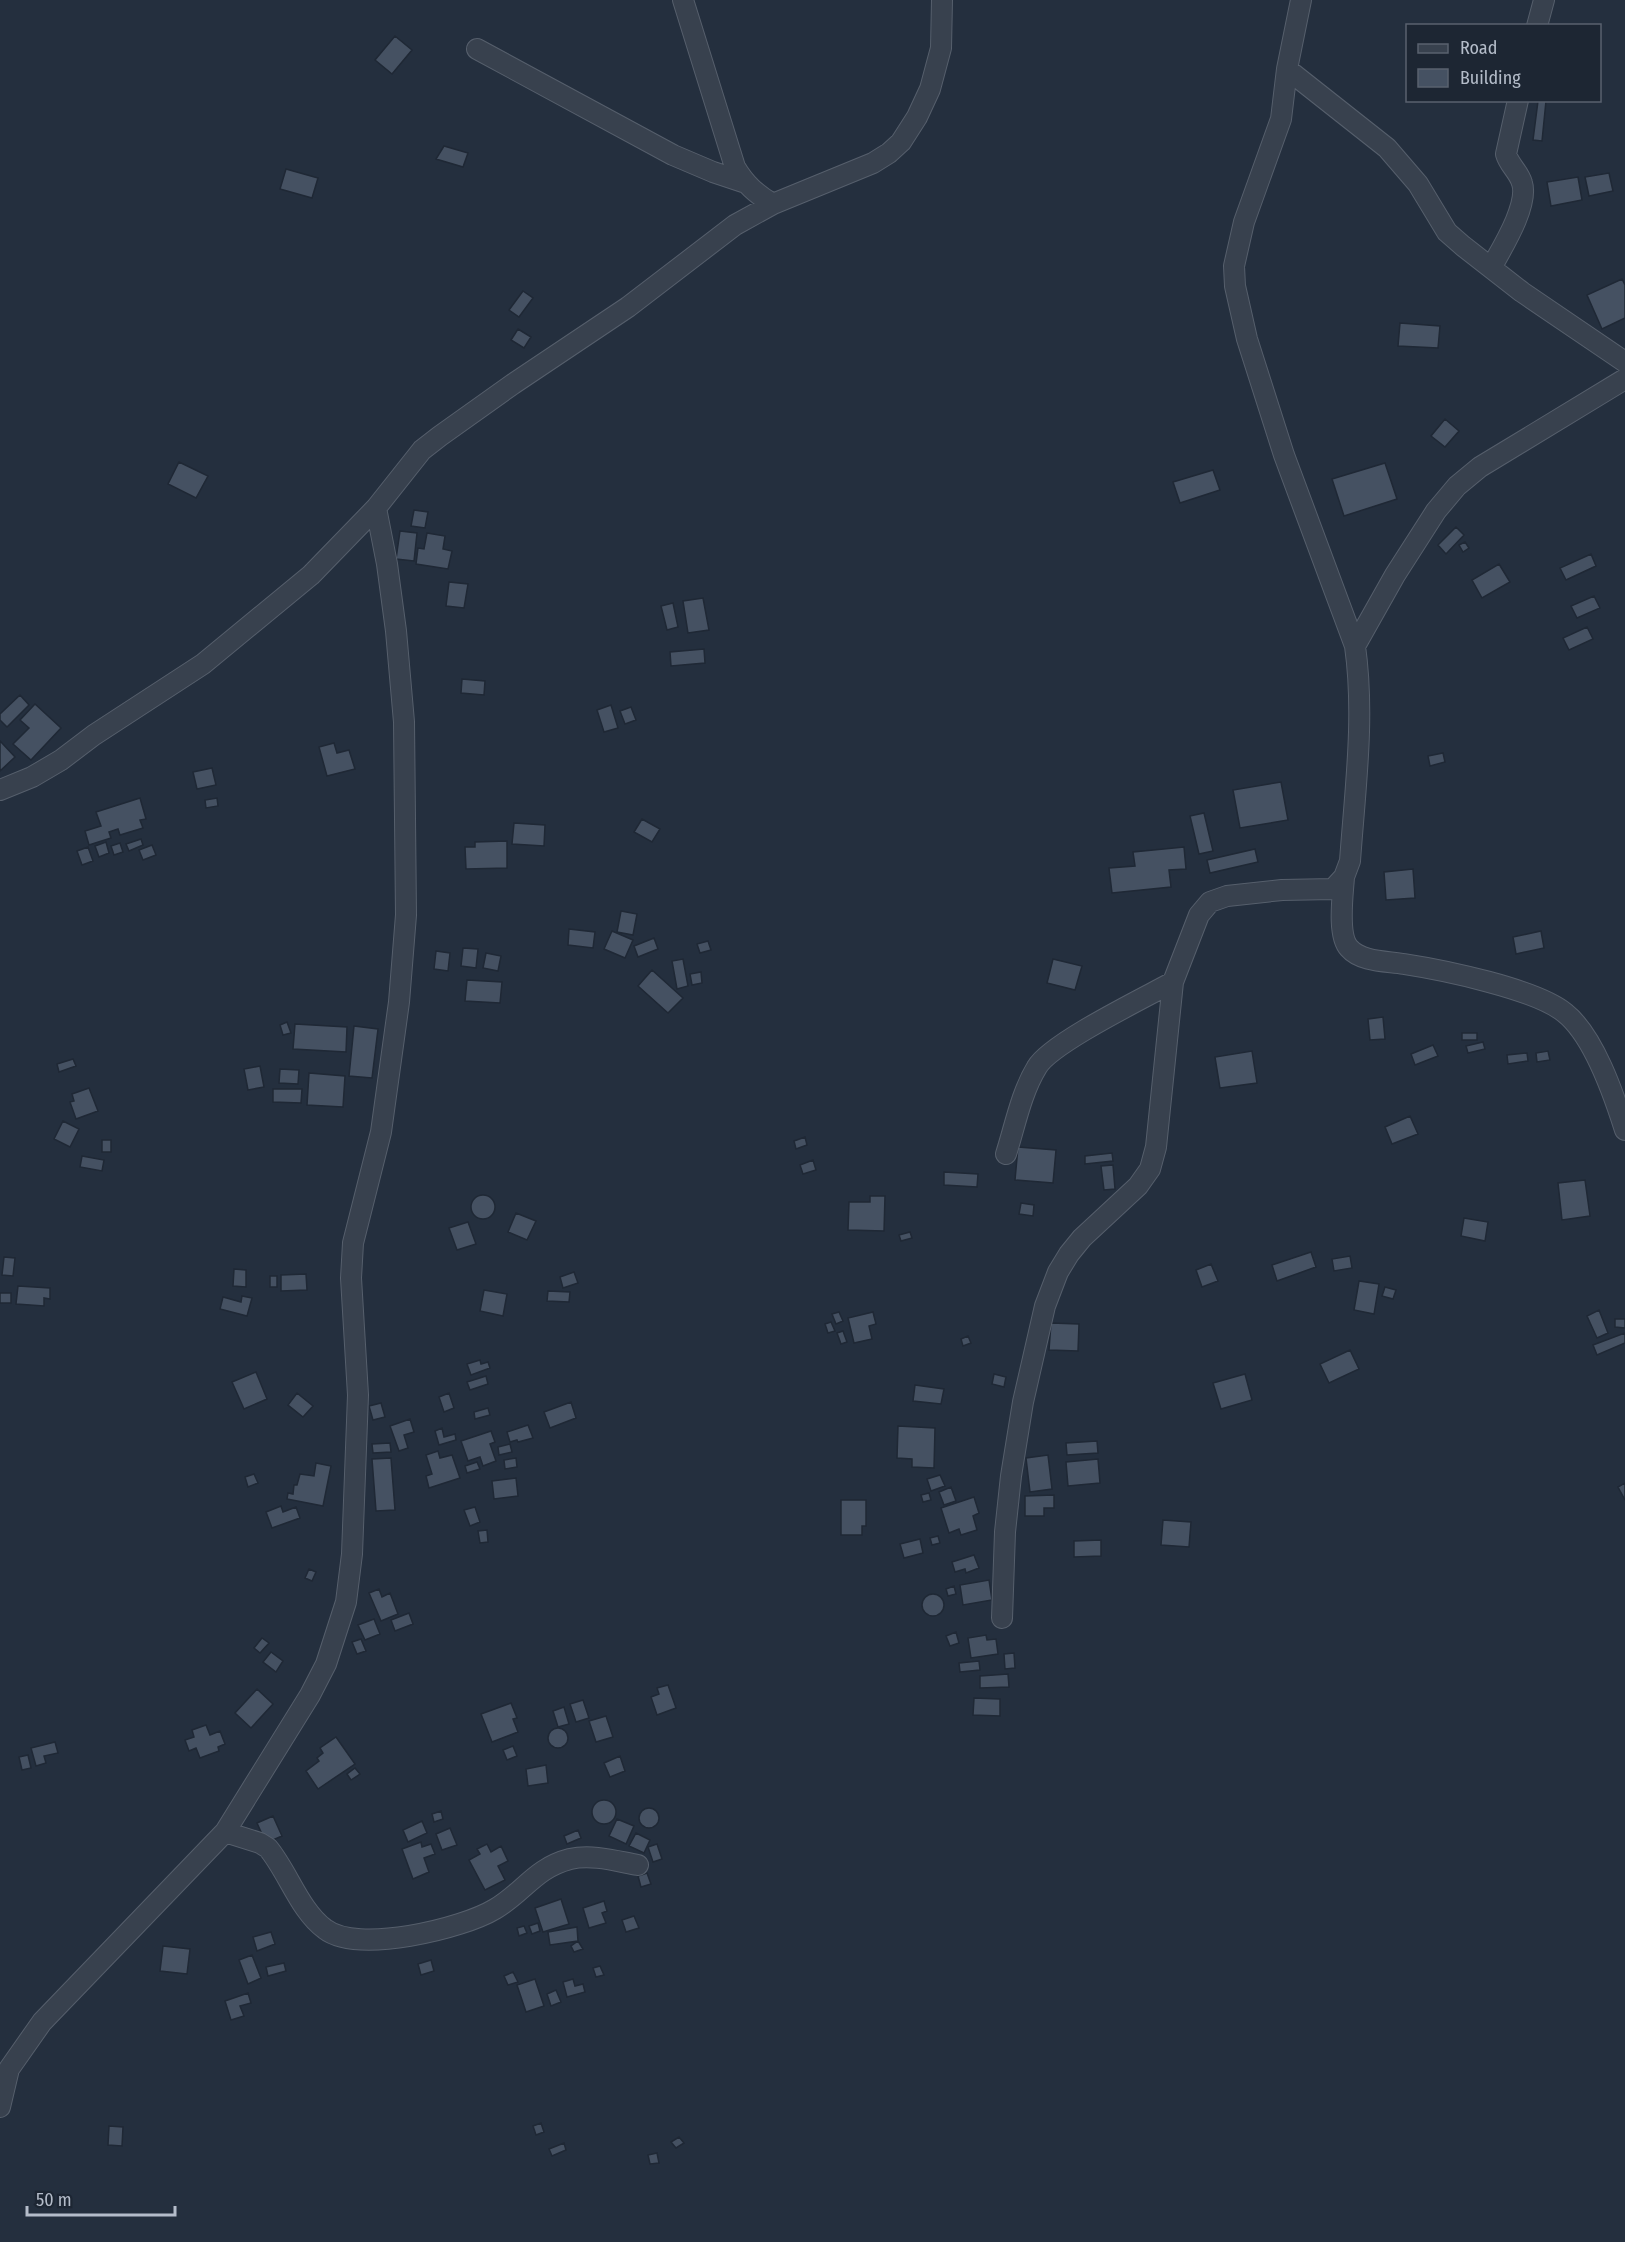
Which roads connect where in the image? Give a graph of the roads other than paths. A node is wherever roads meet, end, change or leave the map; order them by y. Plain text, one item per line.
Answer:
1 (683, 0) edge
2 (942, 0) edge
3 (1301, 0) edge
4 (1544, 0) edge
5 (1538, 24) edge
6 (477, 49) dead end
7 (1287, 69) junction
8 (1518, 102) edge
9 (743, 182) junction
10 (773, 204) junction
11 (1491, 268) junction
12 (1625, 362) edge
13 (1625, 379) edge
14 (376, 508) junction
15 (1355, 646) junction
16 (0, 790) edge
17 (1344, 877) junction
18 (1173, 982) junction
19 (1625, 1130) edge
20 (1006, 1154) dead end
21 (1002, 1618) dead end
22 (225, 1832) junction
23 (638, 1865) dead end
24 (3, 2072) edge
25 (0, 2107) edge

1 - 9 street
2 - 10 street
3 - 7 street
4 - 5 street
6 - 9 street
7 - 11 street
7 - 15 street
8 - 11 street
9 - 10 street
10 - 14 street
11 - 12 street
13 - 15 street
14 - 16 street
14 - 22 street
15 - 17 street
17 - 18 street
17 - 19 street
18 - 20 street
18 - 21 street
22 - 23 street
22 - 24 street
24 - 25 street

